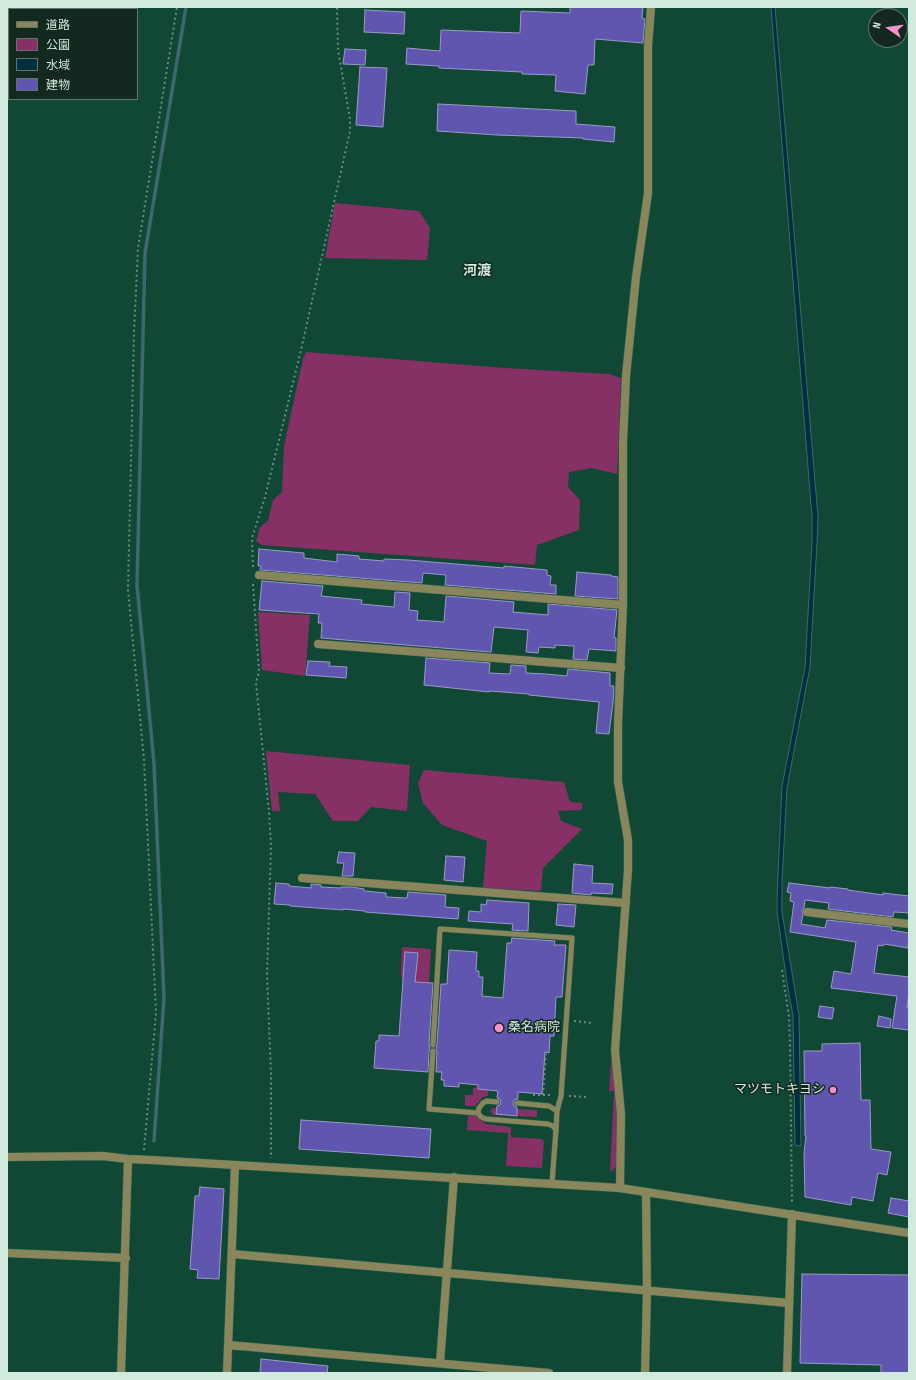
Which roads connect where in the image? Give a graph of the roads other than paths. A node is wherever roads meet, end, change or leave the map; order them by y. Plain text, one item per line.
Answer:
1 (651, 7) edge
2 (259, 575) dead end
3 (623, 605) junction
4 (318, 644) dead end
5 (620, 668) junction
6 (302, 878) dead end
7 (626, 903) junction
8 (807, 912) dead end
9 (909, 924) edge
10 (433, 1045) dead end
11 (433, 1051) dead end
12 (497, 1102) dead end
13 (517, 1103) dead end
14 (557, 1111) junction
15 (478, 1113) junction
16 (556, 1130) junction
17 (7, 1157) edge
18 (128, 1159) junction
19 (235, 1165) junction
20 (454, 1177) junction
21 (552, 1183) junction
22 (620, 1188) junction
23 (646, 1192) junction
24 (792, 1214) junction
25 (909, 1233) edge
26 (7, 1253) edge
27 (232, 1254) junction
28 (126, 1258) junction
29 (447, 1272) junction
30 (647, 1290) junction
31 (789, 1303) junction
32 (228, 1345) junction
33 (440, 1363) junction
34 (121, 1373) edge
35 (227, 1373) edge
36 (549, 1373) edge
37 (646, 1373) edge
38 (787, 1373) edge

1 - 3 street
2 - 3 street
3 - 5 street
4 - 5 street
5 - 7 street
6 - 7 street
7 - 22 street
8 - 9 street
10 - 14 lane
11 - 15 lane
12 - 15 lane
13 - 14 lane
14 - 16 lane
15 - 16 lane
16 - 21 lane
17 - 18 street
18 - 19 street
18 - 28 street
19 - 20 street
19 - 27 street
20 - 21 street
20 - 29 street
21 - 22 street
22 - 23 street
23 - 24 street
23 - 30 street
24 - 25 street
24 - 31 street
26 - 28 street
27 - 29 street
27 - 32 street
28 - 34 street
29 - 30 street
29 - 33 street
30 - 31 street
30 - 37 street
31 - 38 street
32 - 33 street
32 - 35 street
33 - 36 street

